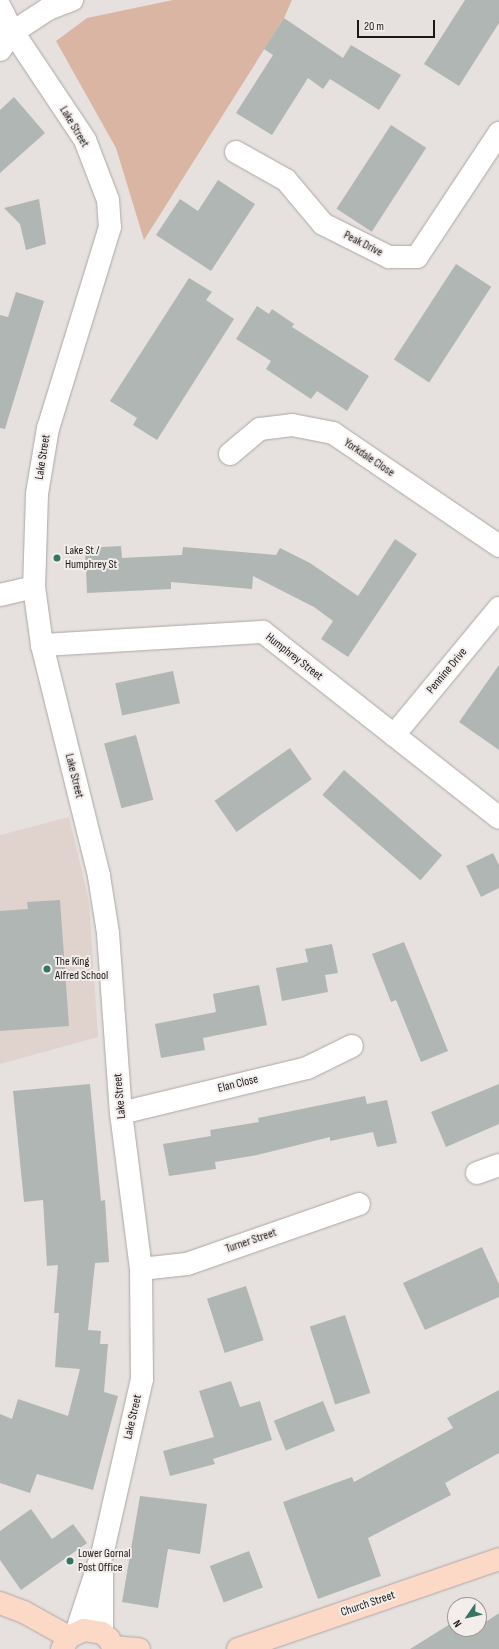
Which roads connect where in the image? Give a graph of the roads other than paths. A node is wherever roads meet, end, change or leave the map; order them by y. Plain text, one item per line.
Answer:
1 (72, 0) edge
2 (0, 7) edge
3 (13, 32) junction
4 (0, 50) edge
5 (499, 133) edge
6 (236, 152) dead end
7 (230, 454) dead end
8 (499, 546) edge
9 (34, 588) junction
10 (0, 595) edge
11 (499, 608) edge
12 (42, 645) junction
13 (394, 735) junction
14 (499, 818) edge
15 (352, 1046) dead end
16 (121, 1113) junction
17 (499, 1165) edge
18 (477, 1173) dead end
19 (359, 1204) dead end
20 (141, 1269) junction
21 (103, 1551) junction
22 (499, 1559) edge
23 (0, 1603) edge
24 (69, 1640) edge
25 (110, 1643) edge
26 (139, 1649) edge
27 (238, 1649) edge

1 - 3 street
2 - 3 street, Lake Street
3 - 4 street
3 - 9 street, Lake Street
5 - 6 street, Peak Drive
7 - 8 street, Yorkdale Close
9 - 10 street
9 - 12 street, Lake Street
11 - 13 street, Pennine Drive
12 - 13 street, Humphrey Street
12 - 16 street, Lake Street
13 - 14 street, Humphrey Street
15 - 16 street, Elan Close
16 - 20 street, Lake Street
17 - 18 street
19 - 20 street, Turner Street
20 - 21 street, Lake Street
21 - 24 street, Lake Street
21 - 25 street, Lake Street
22 - 27 main road, Church Street
23 - 24 main road
24 - 25 main road
25 - 26 main road

